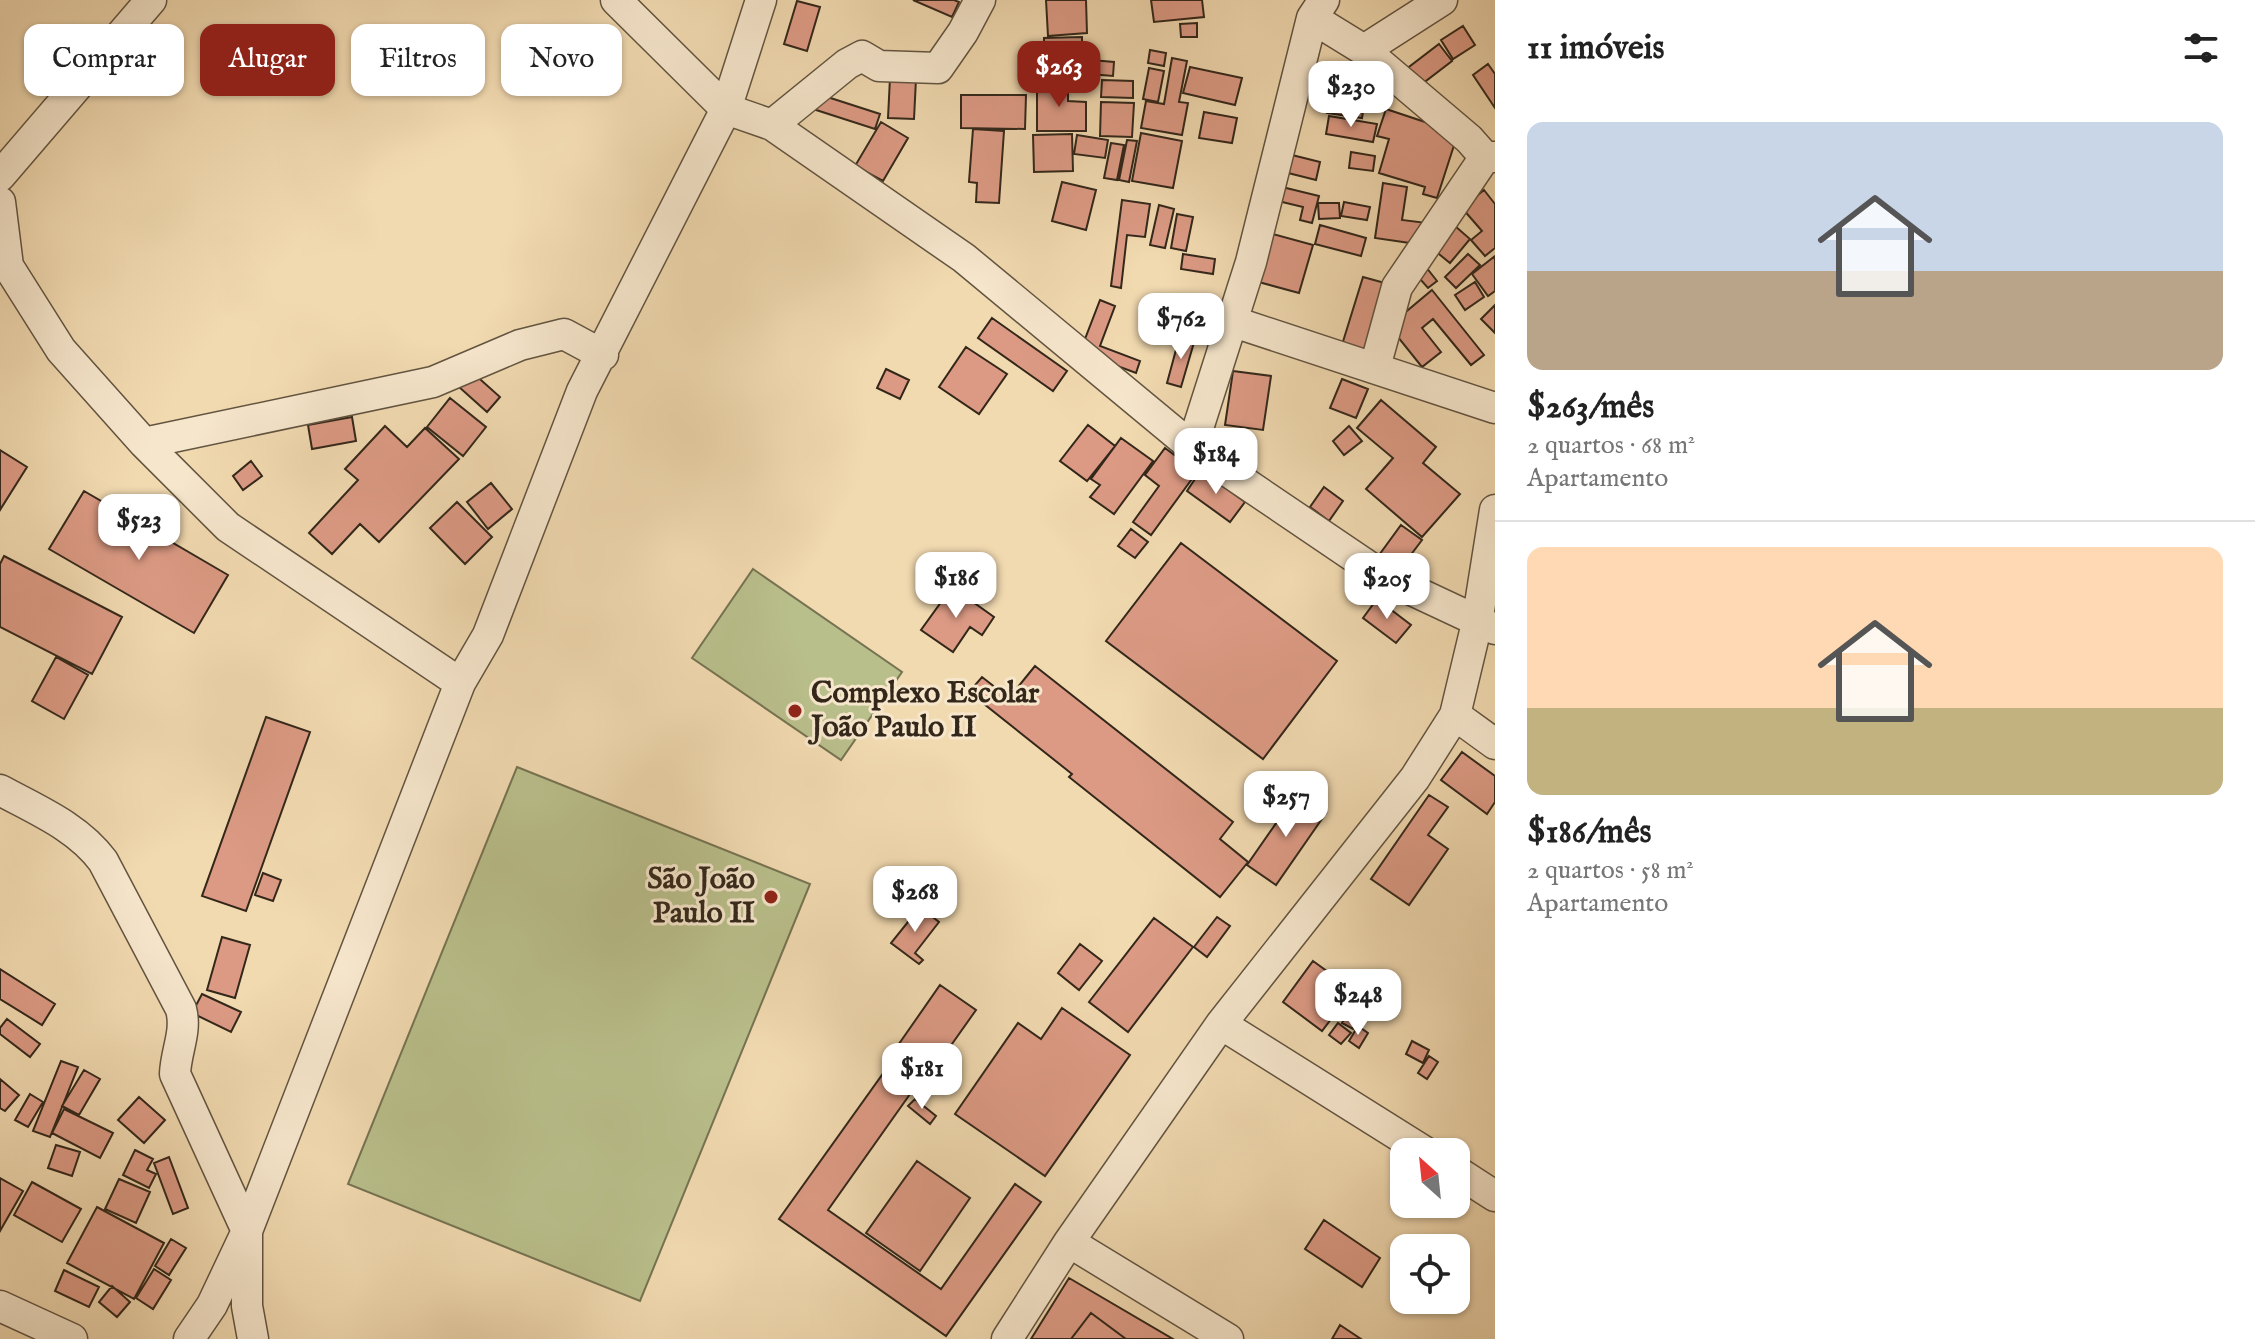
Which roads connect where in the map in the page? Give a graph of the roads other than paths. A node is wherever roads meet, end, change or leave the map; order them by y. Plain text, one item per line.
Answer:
1 (151, 0) edge
2 (616, 0) edge
3 (761, 0) edge
4 (980, 0) edge
5 (1442, 0) edge
6 (1318, 9) edge
7 (1364, 50) junction
8 (726, 109) junction
9 (772, 125) junction
10 (1490, 157) edge
11 (0, 176) edge
12 (0, 202) edge
13 (1234, 322) junction
14 (603, 355) junction
15 (1375, 367) junction
16 (1495, 408) edge
17 (144, 443) junction
18 (1192, 447) junction
19 (1495, 510) edge
20 (1486, 626) edge
21 (460, 683) junction
22 (1455, 715) junction
23 (1495, 744) edge
24 (0, 790) edge
25 (1221, 1024) junction
26 (1403, 1138) edge
27 (1470, 1179) edge
28 (1495, 1194) edge
29 (247, 1231) junction
30 (1069, 1242) junction
31 (0, 1306) edge
32 (72, 1339) edge
33 (189, 1339) edge
34 (253, 1339) edge
35 (1007, 1339) edge
36 (1228, 1339) edge

1 - 11 street
2 - 8 street
3 - 8 street
4 - 9 street
5 - 7 street
6 - 7 street
6 - 13 street
7 - 10 street
8 - 9 street
8 - 14 street
9 - 18 street
10 - 15 street
12 - 17 street
13 - 15 street
13 - 18 street
14 - 17 street
14 - 21 street
15 - 16 street
17 - 21 street
18 - 20 street
19 - 20 street
20 - 22 street
21 - 29 street
22 - 23 street
22 - 25 street
24 - 29 street
25 - 26 street
25 - 30 street
27 - 28 street
29 - 33 street
29 - 34 street
30 - 35 street
30 - 36 street
31 - 32 street

